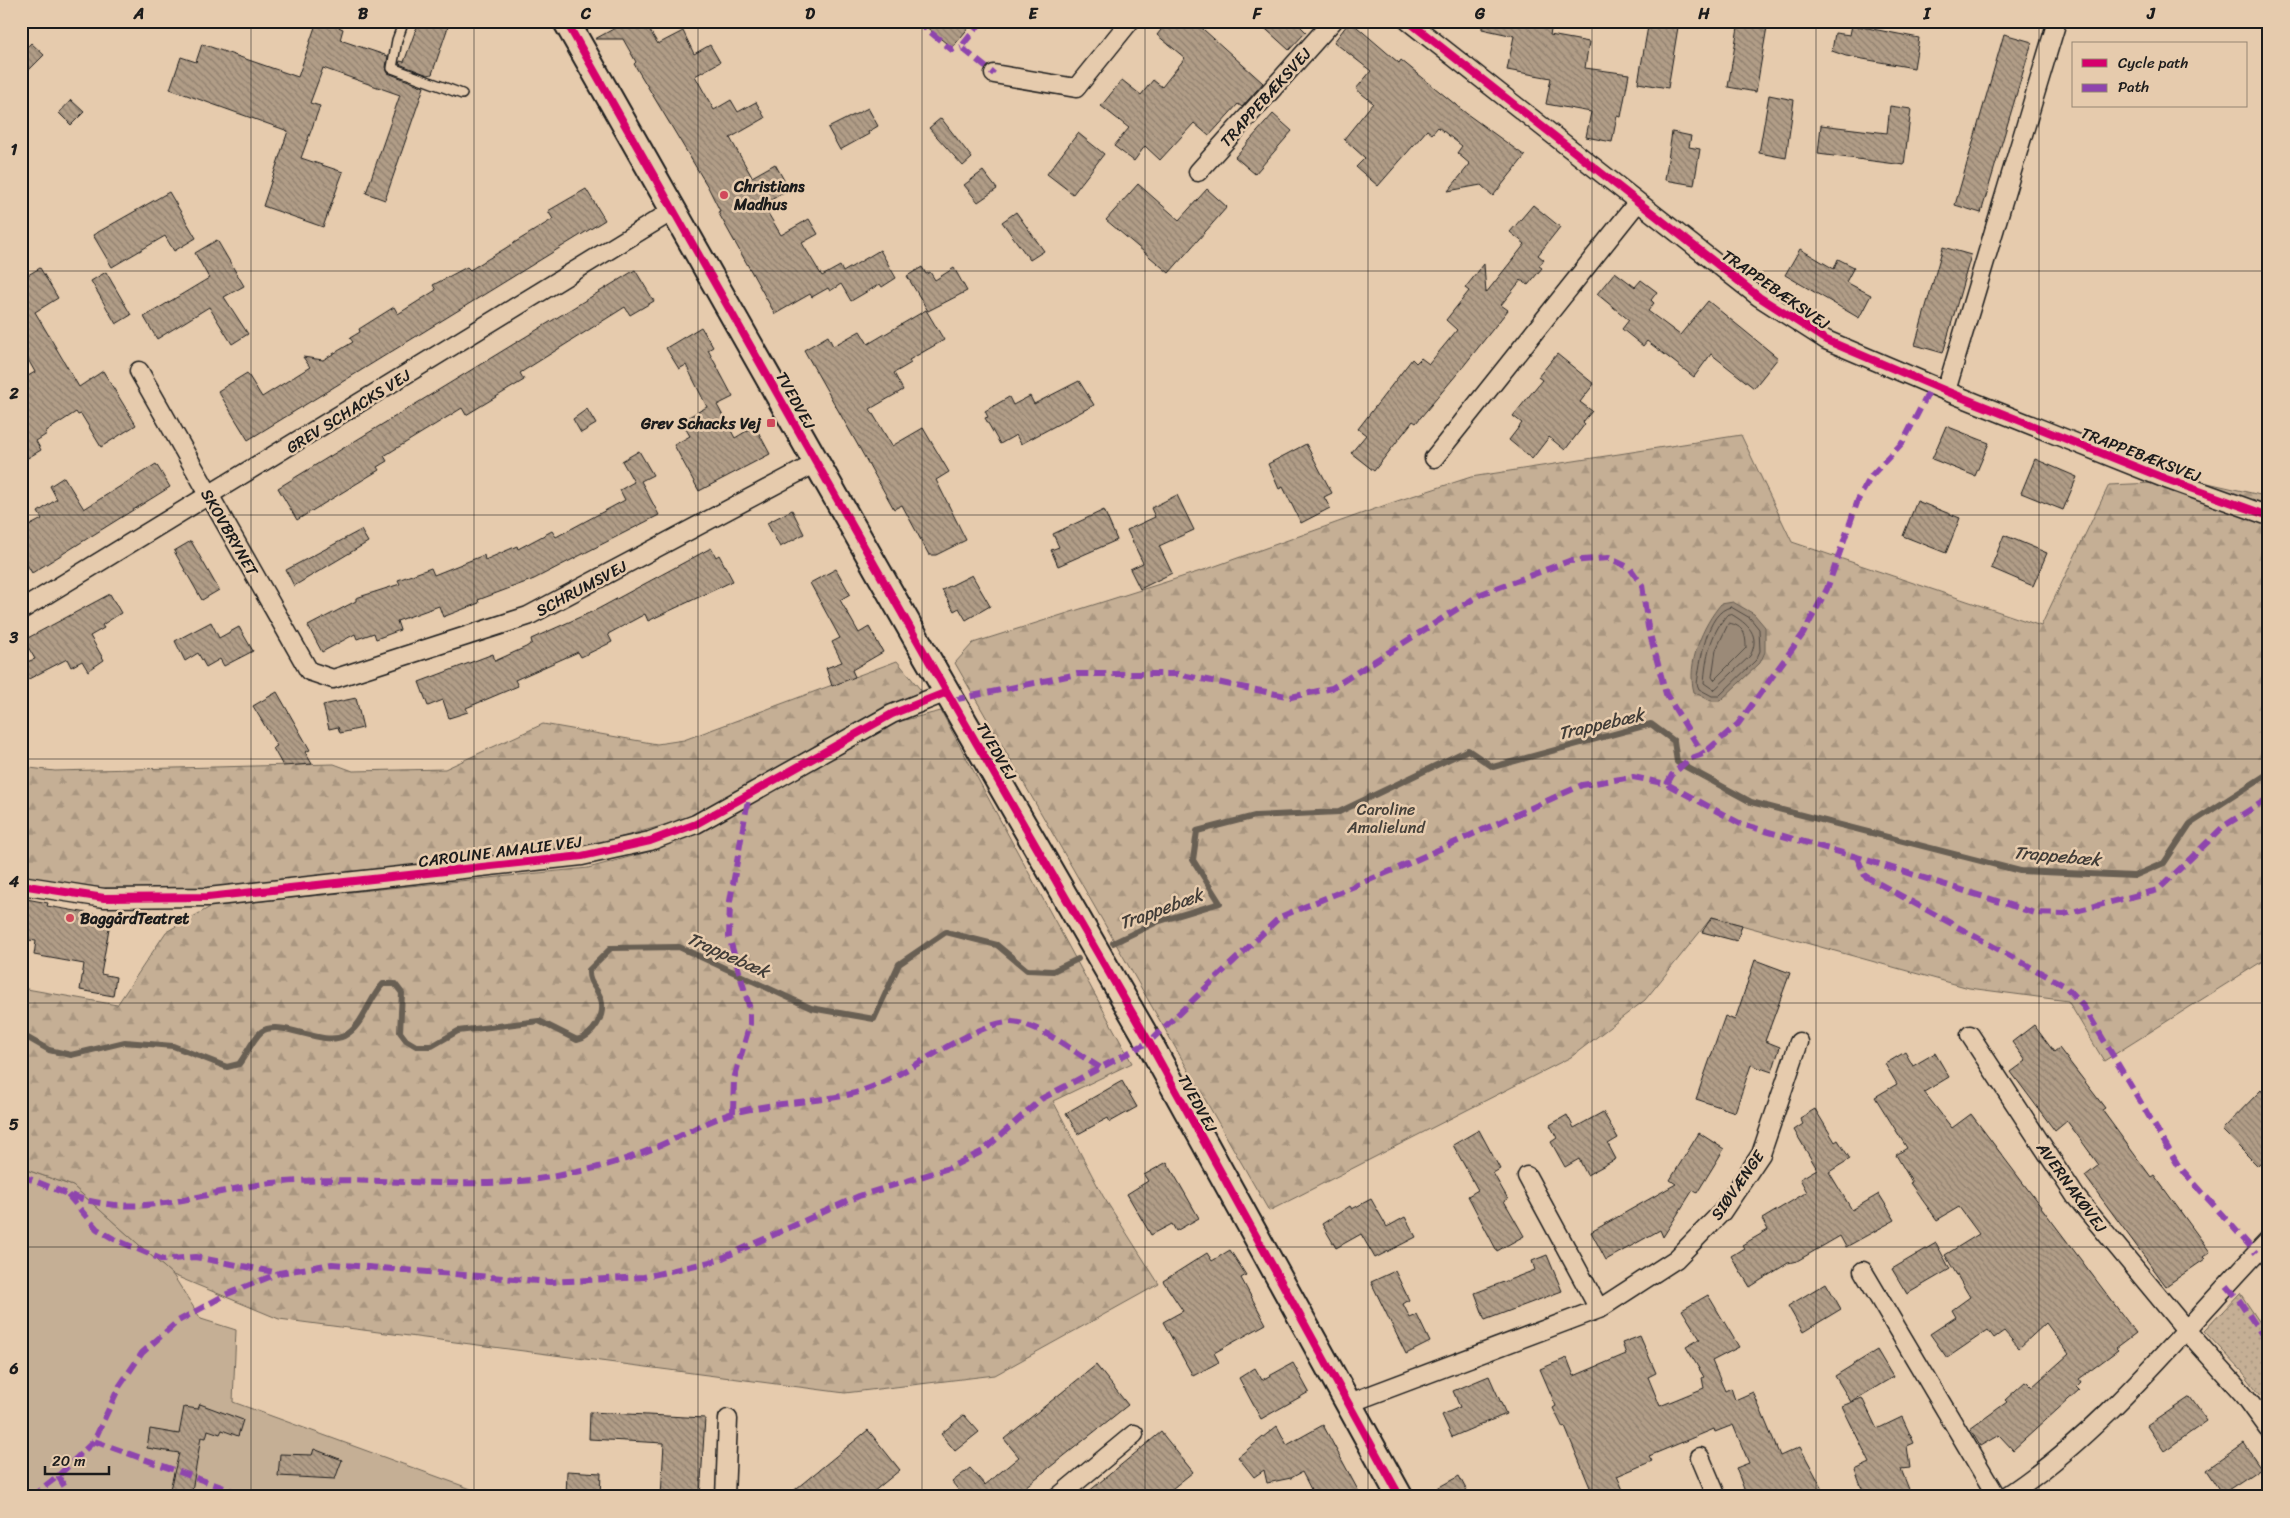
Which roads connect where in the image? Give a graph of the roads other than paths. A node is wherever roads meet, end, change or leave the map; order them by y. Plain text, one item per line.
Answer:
1 (404, 21) edge
2 (566, 21) edge
3 (1130, 21) edge
4 (1332, 21) edge
5 (1408, 21) edge
6 (2057, 21) edge
7 (994, 74) dead end
8 (462, 94) dead end
9 (1198, 172) dead end
10 (1637, 203) junction
11 (674, 210) junction
12 (140, 371) dead end
13 (1946, 391) junction
14 (1434, 458) dead end
15 (816, 463) junction
16 (209, 496) junction
17 (2269, 516) edge
18 (21, 610) edge
19 (333, 679) joint
20 (946, 692) junction
21 (21, 885) edge
22 (1970, 1035) dead end
23 (1799, 1042) dead end
24 (1527, 1176) dead end
25 (2269, 1240) edge
26 (1863, 1271) dead end
27 (1598, 1308) junction
28 (2186, 1331) junction
29 (1347, 1404) junction
30 (728, 1419) dead end
31 (2269, 1429) edge
32 (1134, 1434) dead end
33 (1700, 1457) dead end
34 (2013, 1495) edge
35 (725, 1497) edge
36 (1058, 1497) edge
37 (1400, 1497) edge
38 (1717, 1497) edge
39 (1997, 1497) edge

1 - 8 lane
2 - 11 street, TVEDVEJ
3 - 7 street
4 - 9 street, TRAPPEBÆKSVEJ
5 - 10 street, TRAPPEBÆKSVEJ
6 - 13 street
10 - 13 street, TRAPPEBÆKSVEJ
10 - 14 street
11 - 15 street, TVEDVEJ
11 - 16 street, GREV SCHACKS VEJ
12 - 16 street, SKOVBRYNET
13 - 17 street, TRAPPEBÆKSVEJ
15 - 19 street, SCHRUMSVEJ
15 - 20 street, TVEDVEJ
16 - 18 street, GREV SCHACKS VEJ
16 - 19 street, SKOVBRYNET
20 - 21 street, CAROLINE AMALIE VEJ
20 - 29 street, TVEDVEJ
22 - 28 street, AVERNAKØVEJ
23 - 27 street, SIØVÆNGE
24 - 27 street
25 - 28 street
26 - 39 street
27 - 29 street, SIØVÆNGE
28 - 31 street, AVERNAKØVEJ
28 - 34 street
29 - 37 street, TVEDVEJ
30 - 35 street
32 - 36 street
33 - 38 street

